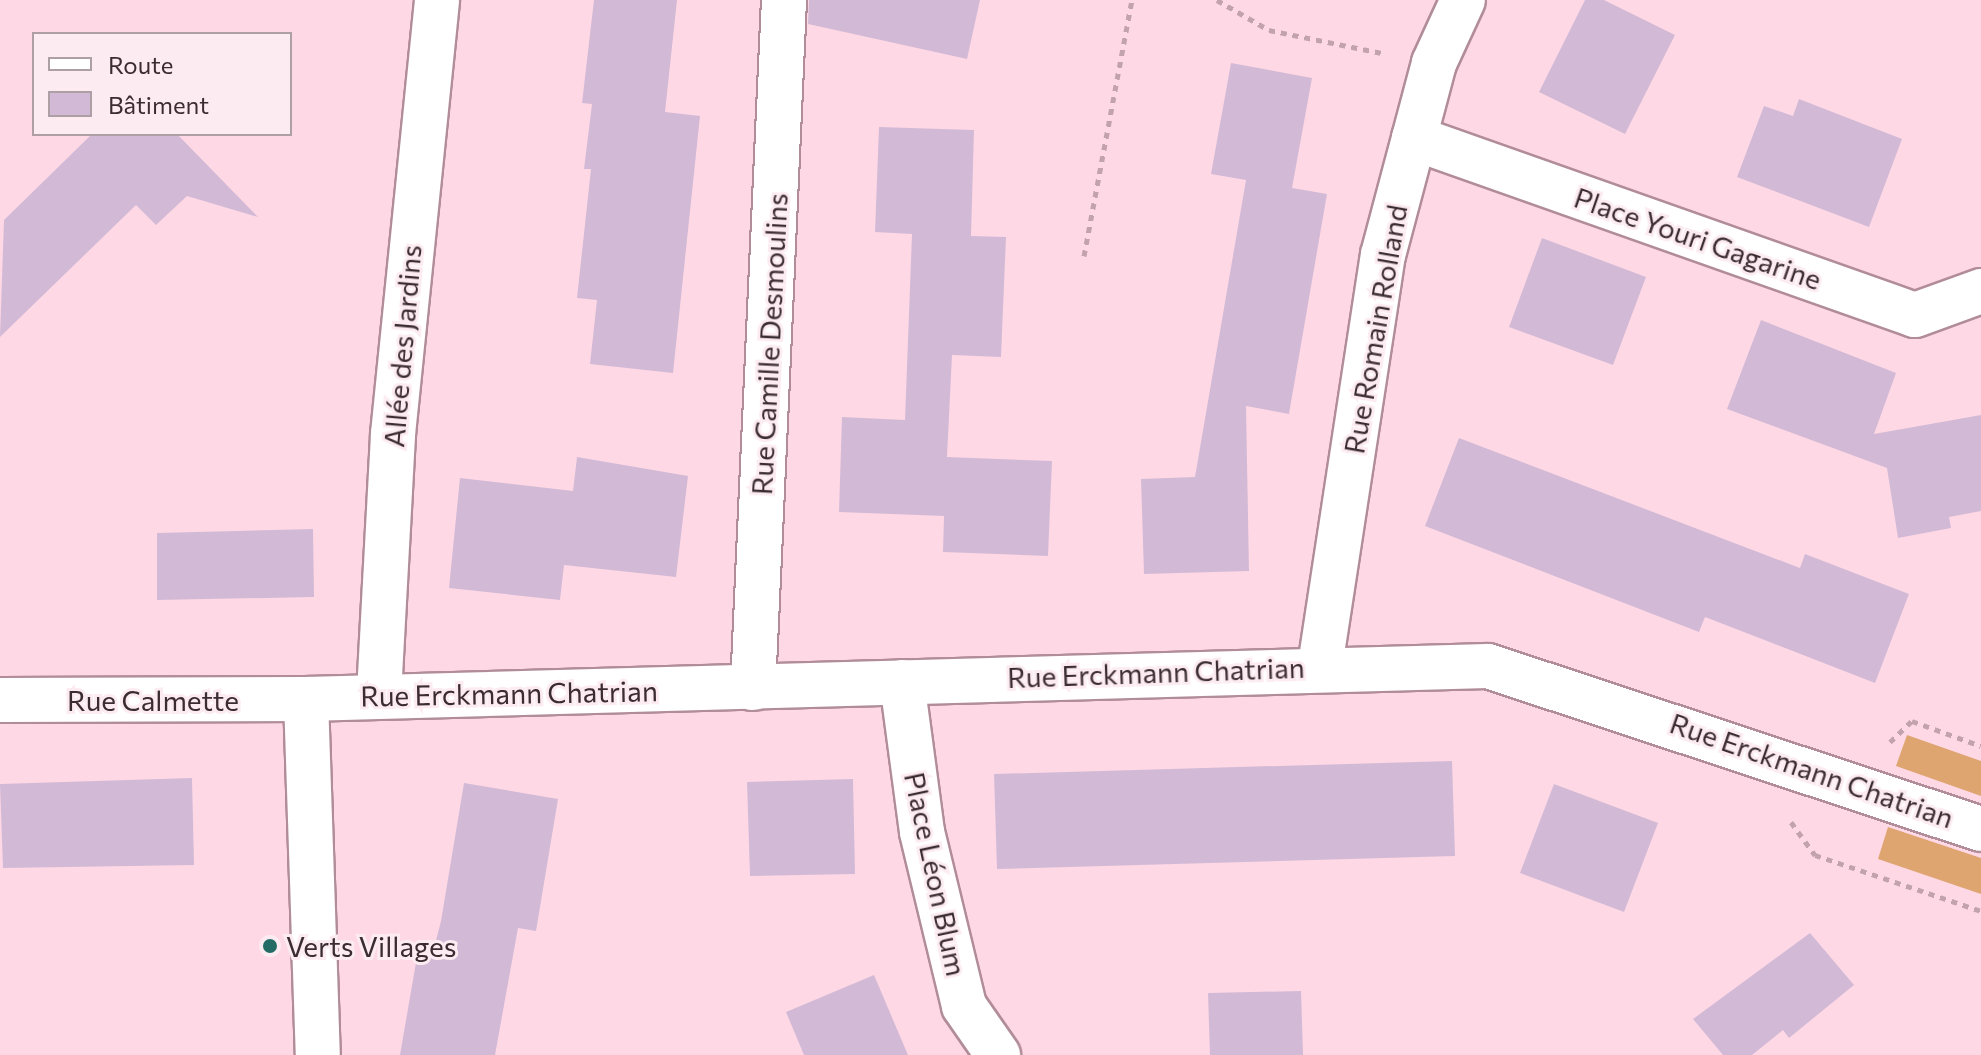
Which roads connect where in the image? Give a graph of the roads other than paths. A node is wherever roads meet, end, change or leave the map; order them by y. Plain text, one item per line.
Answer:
1 (437, 0) edge
2 (784, 0) edge
3 (1463, 0) edge
4 (1414, 138) junction
5 (1981, 291) edge
6 (1320, 666) junction
7 (902, 682) junction
8 (753, 688) junction
9 (379, 694) junction
10 (306, 699) junction
11 (0, 700) edge
12 (1981, 829) edge
13 (318, 1055) edge
14 (998, 1055) edge

1 - 9 street, Allée des Jardins
2 - 8 street, Rue Camille Desmoulins
3 - 4 street, Rue Romain Rolland
4 - 5 street, Place Youri Gagarine
4 - 6 street, Rue Romain Rolland
6 - 7 street, Rue Erckmann Chatrian
6 - 12 street, Rue Erckmann Chatrian
7 - 8 street, Rue Erckmann Chatrian
7 - 14 street, Place Léon Blum
8 - 9 street, Rue Erckmann Chatrian
9 - 10 street, Rue Erckmann Chatrian
10 - 11 street, Rue Calmette
10 - 13 street

